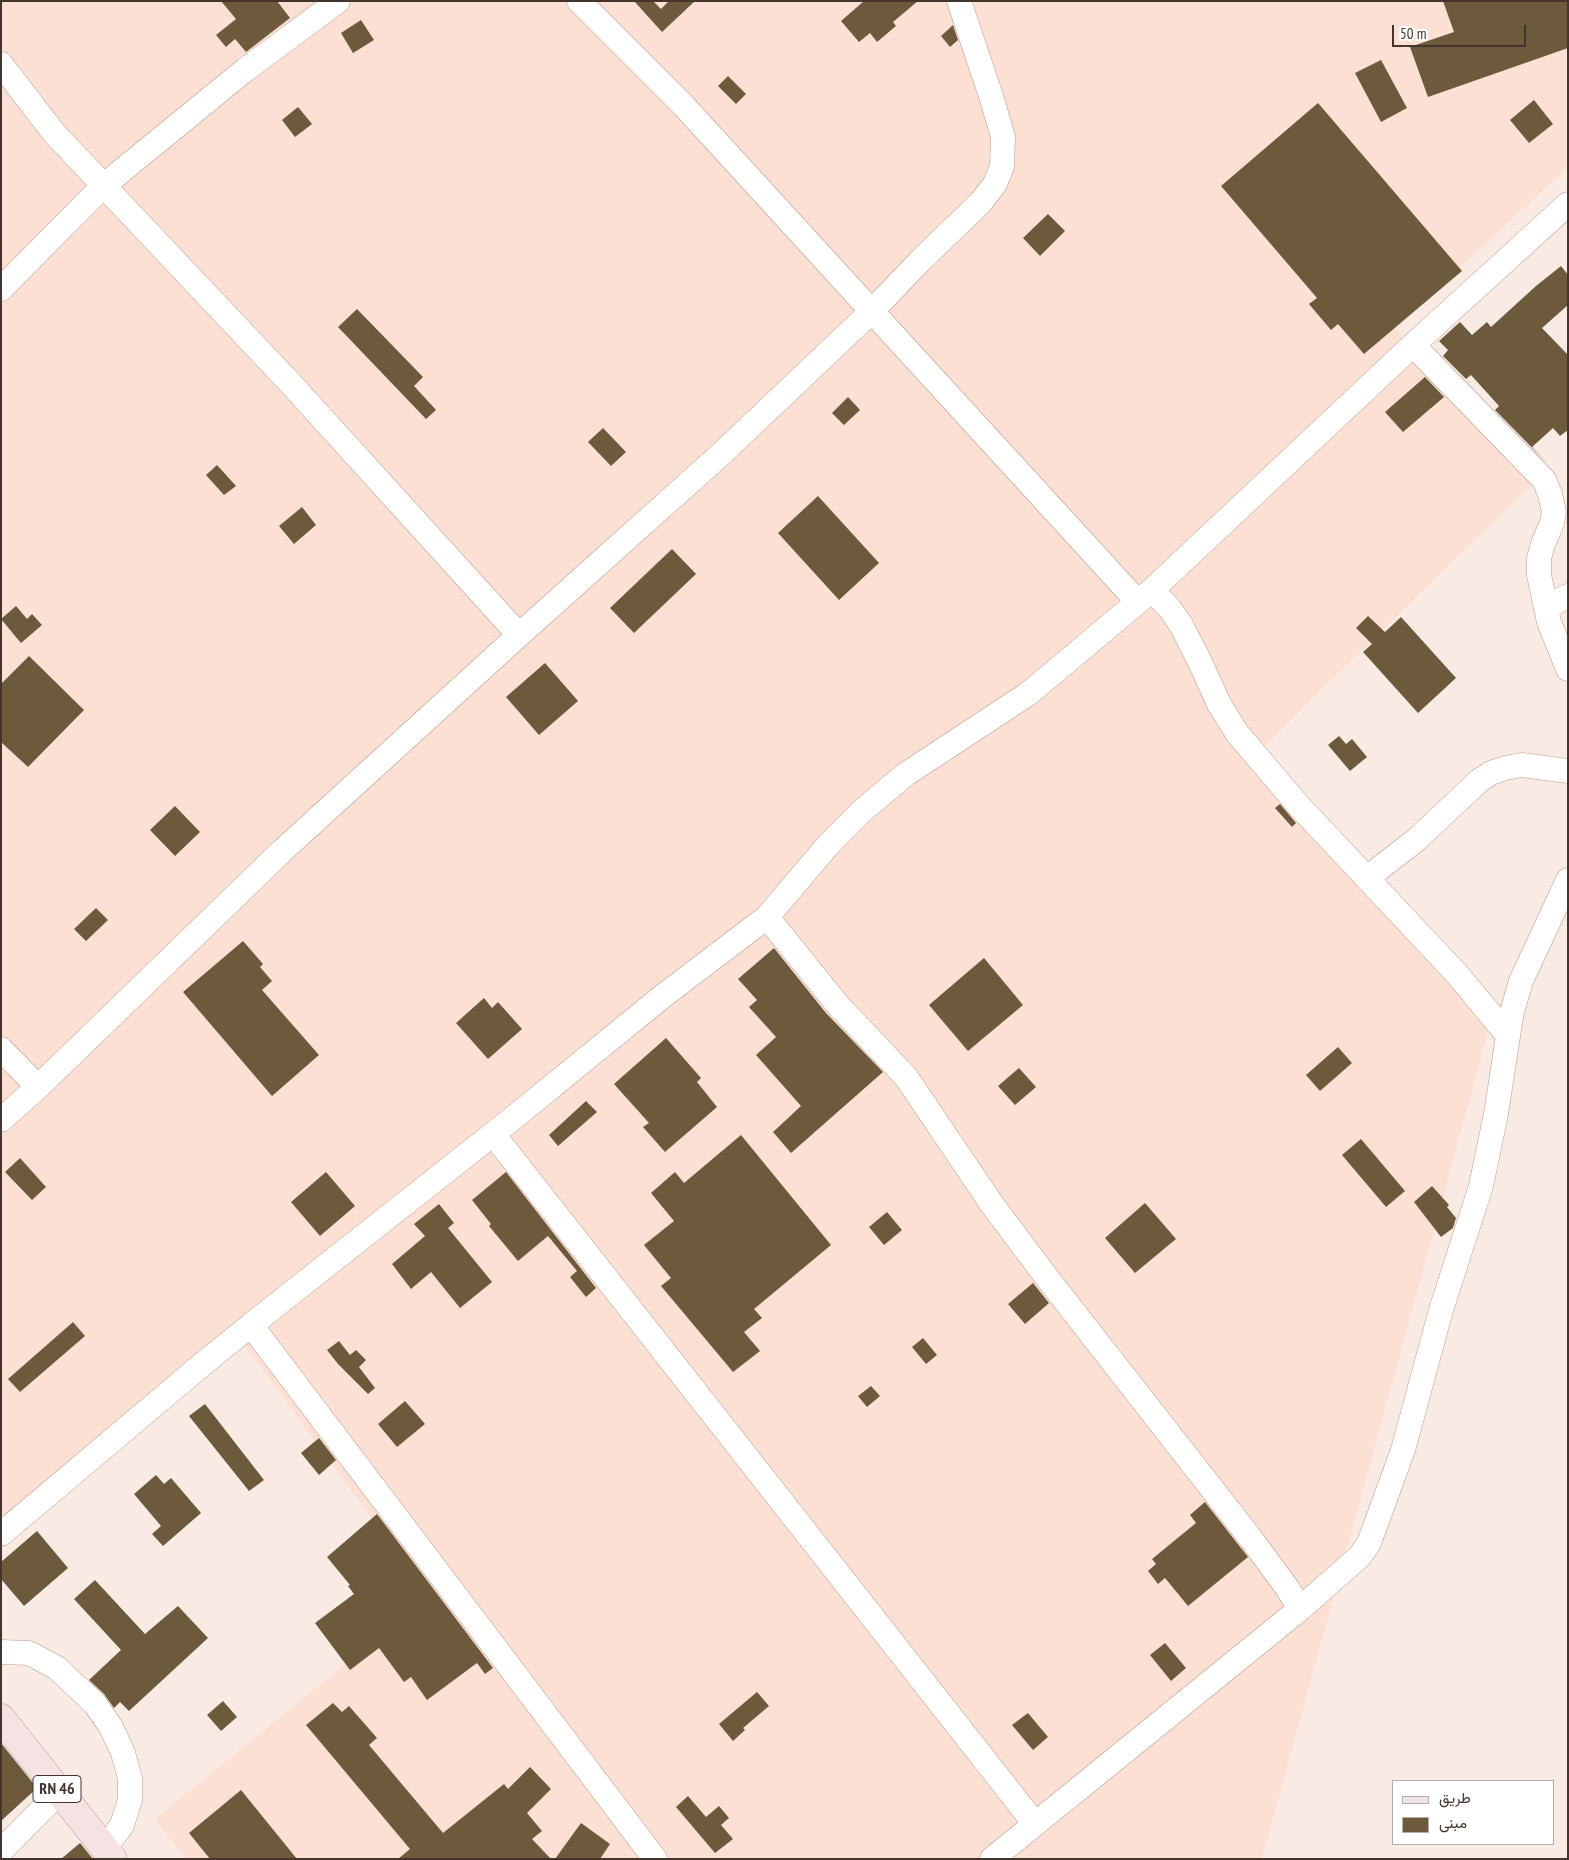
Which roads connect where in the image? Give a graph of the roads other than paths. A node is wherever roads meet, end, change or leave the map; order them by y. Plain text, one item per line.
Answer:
1 (338, 1) edge
2 (579, 1) edge
3 (959, 1) edge
4 (1, 64) edge
5 (103, 186) junction
6 (1568, 204) edge
7 (1, 289) edge
8 (871, 312) junction
9 (1412, 345) junction
10 (1560, 519) edge
11 (1144, 595) junction
12 (1568, 596) edge
13 (1547, 607) junction
14 (519, 635) junction
15 (1567, 668) edge
16 (1568, 772) edge
17 (1367, 878) junction
18 (1568, 880) edge
19 (767, 917) junction
20 (1508, 1036) junction
21 (1, 1048) edge
22 (38, 1087) junction
23 (1, 1120) edge
24 (493, 1134) junction
25 (251, 1325) junction
26 (1, 1534) edge
27 (1300, 1609) junction
28 (1, 1652) edge
29 (1, 1718) edge
30 (59, 1792) junction
31 (1035, 1824) junction
32 (1, 1851) edge
33 (109, 1853) edge
34 (655, 1859) edge
35 (992, 1859) edge

1 - 5 street
2 - 8 street
3 - 8 street
4 - 5 street
5 - 7 street
5 - 14 street
6 - 9 street
8 - 11 street
8 - 14 street
9 - 10 street
9 - 11 street
10 - 13 street
11 - 17 street
11 - 19 street
12 - 13 street
13 - 15 street
14 - 22 street
16 - 17 street
17 - 20 street
18 - 20 street
19 - 24 street
19 - 27 street
20 - 27 street
21 - 22 street
22 - 23 street
24 - 25 street
24 - 31 street
25 - 26 street
25 - 34 street
27 - 31 street
28 - 33 street
29 - 30 main road, RN 46
30 - 32 street
30 - 33 main road, RN 46
31 - 35 street

